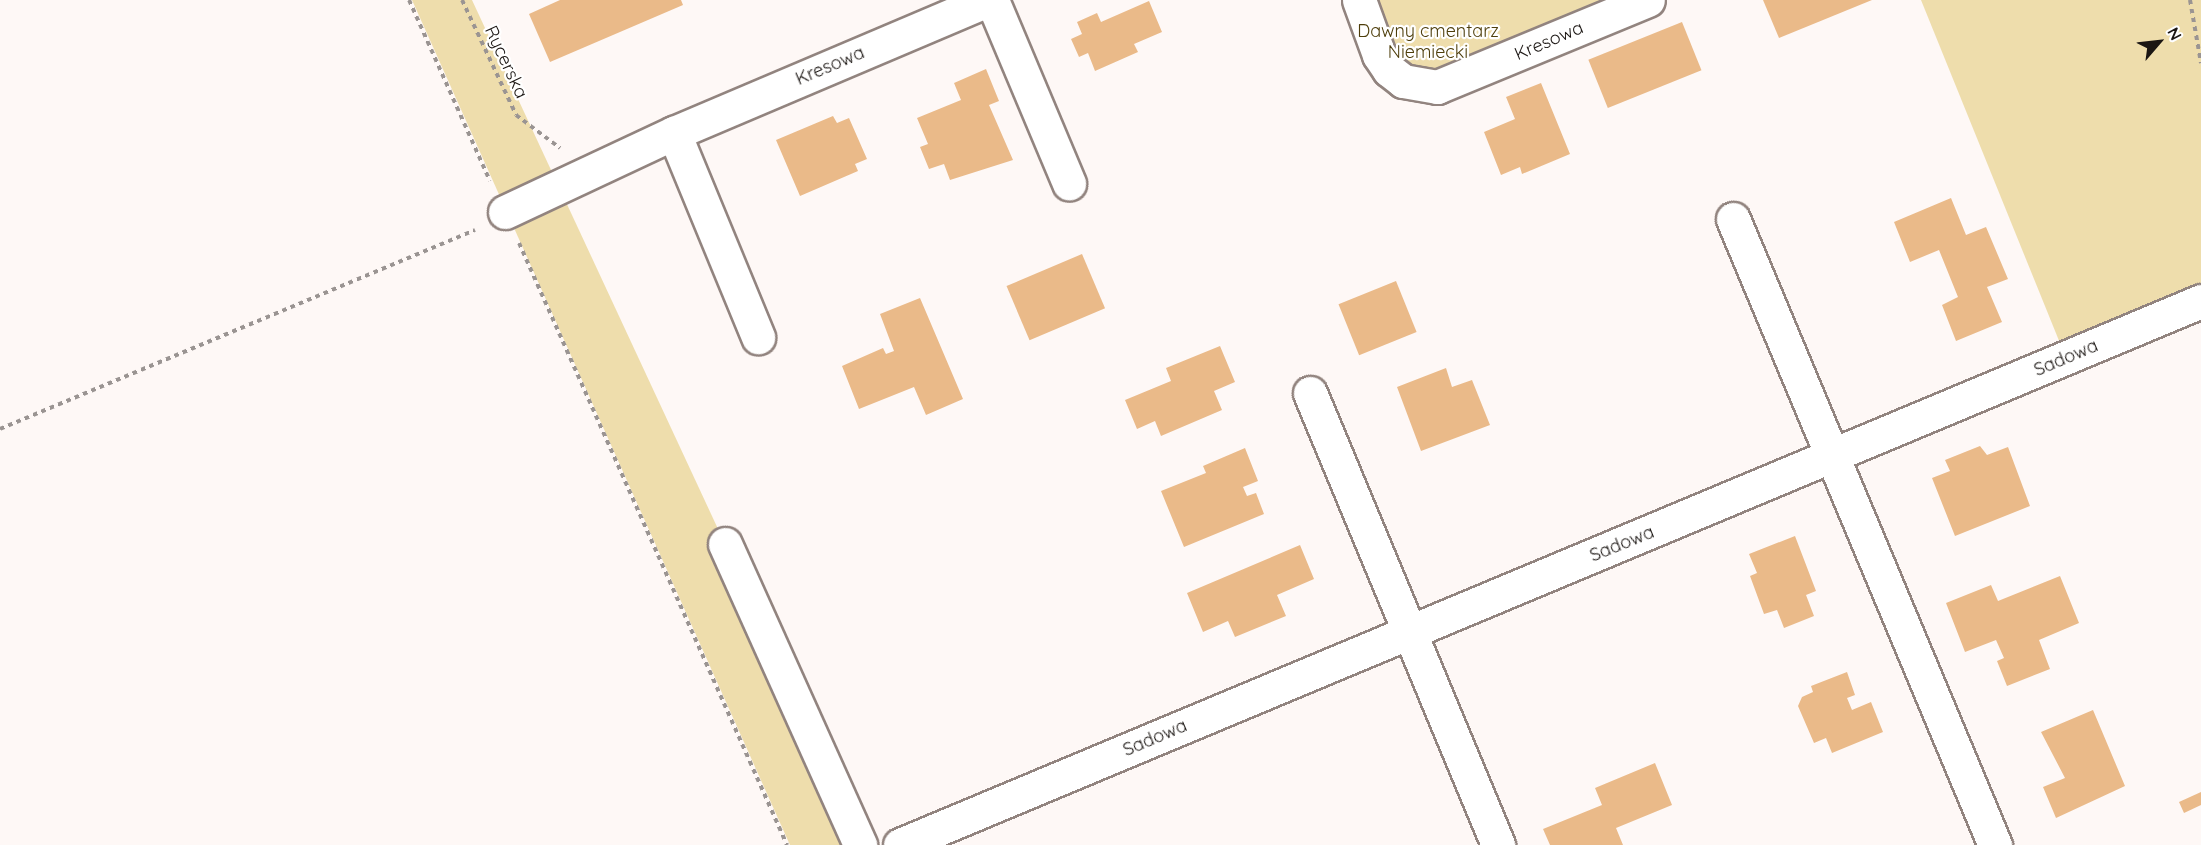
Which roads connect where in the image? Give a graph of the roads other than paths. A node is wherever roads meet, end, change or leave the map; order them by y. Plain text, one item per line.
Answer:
1 (987, 0) edge
2 (992, 0) edge
3 (1359, 0) edge
4 (1648, 0) edge
5 (674, 133) junction
6 (1069, 183) dead end
7 (505, 212) road end
8 (1732, 219) dead end
9 (2201, 301) edge
10 (758, 337) dead end
11 (1310, 393) dead end
12 (1833, 457) junction
13 (725, 544) dead end
14 (1411, 631) junction
15 (860, 845) edge
16 (900, 845) edge
17 (1498, 845) edge
18 (1995, 845) edge

1 - 5 street, Kresowa
2 - 6 street
3 - 4 street, Kresowa
5 - 7 street, Kresowa
5 - 10 street
8 - 12 street
9 - 12 street, Sadowa
11 - 14 street
12 - 14 street, Sadowa
12 - 18 street
13 - 15 street
14 - 16 street, Sadowa
14 - 17 street

